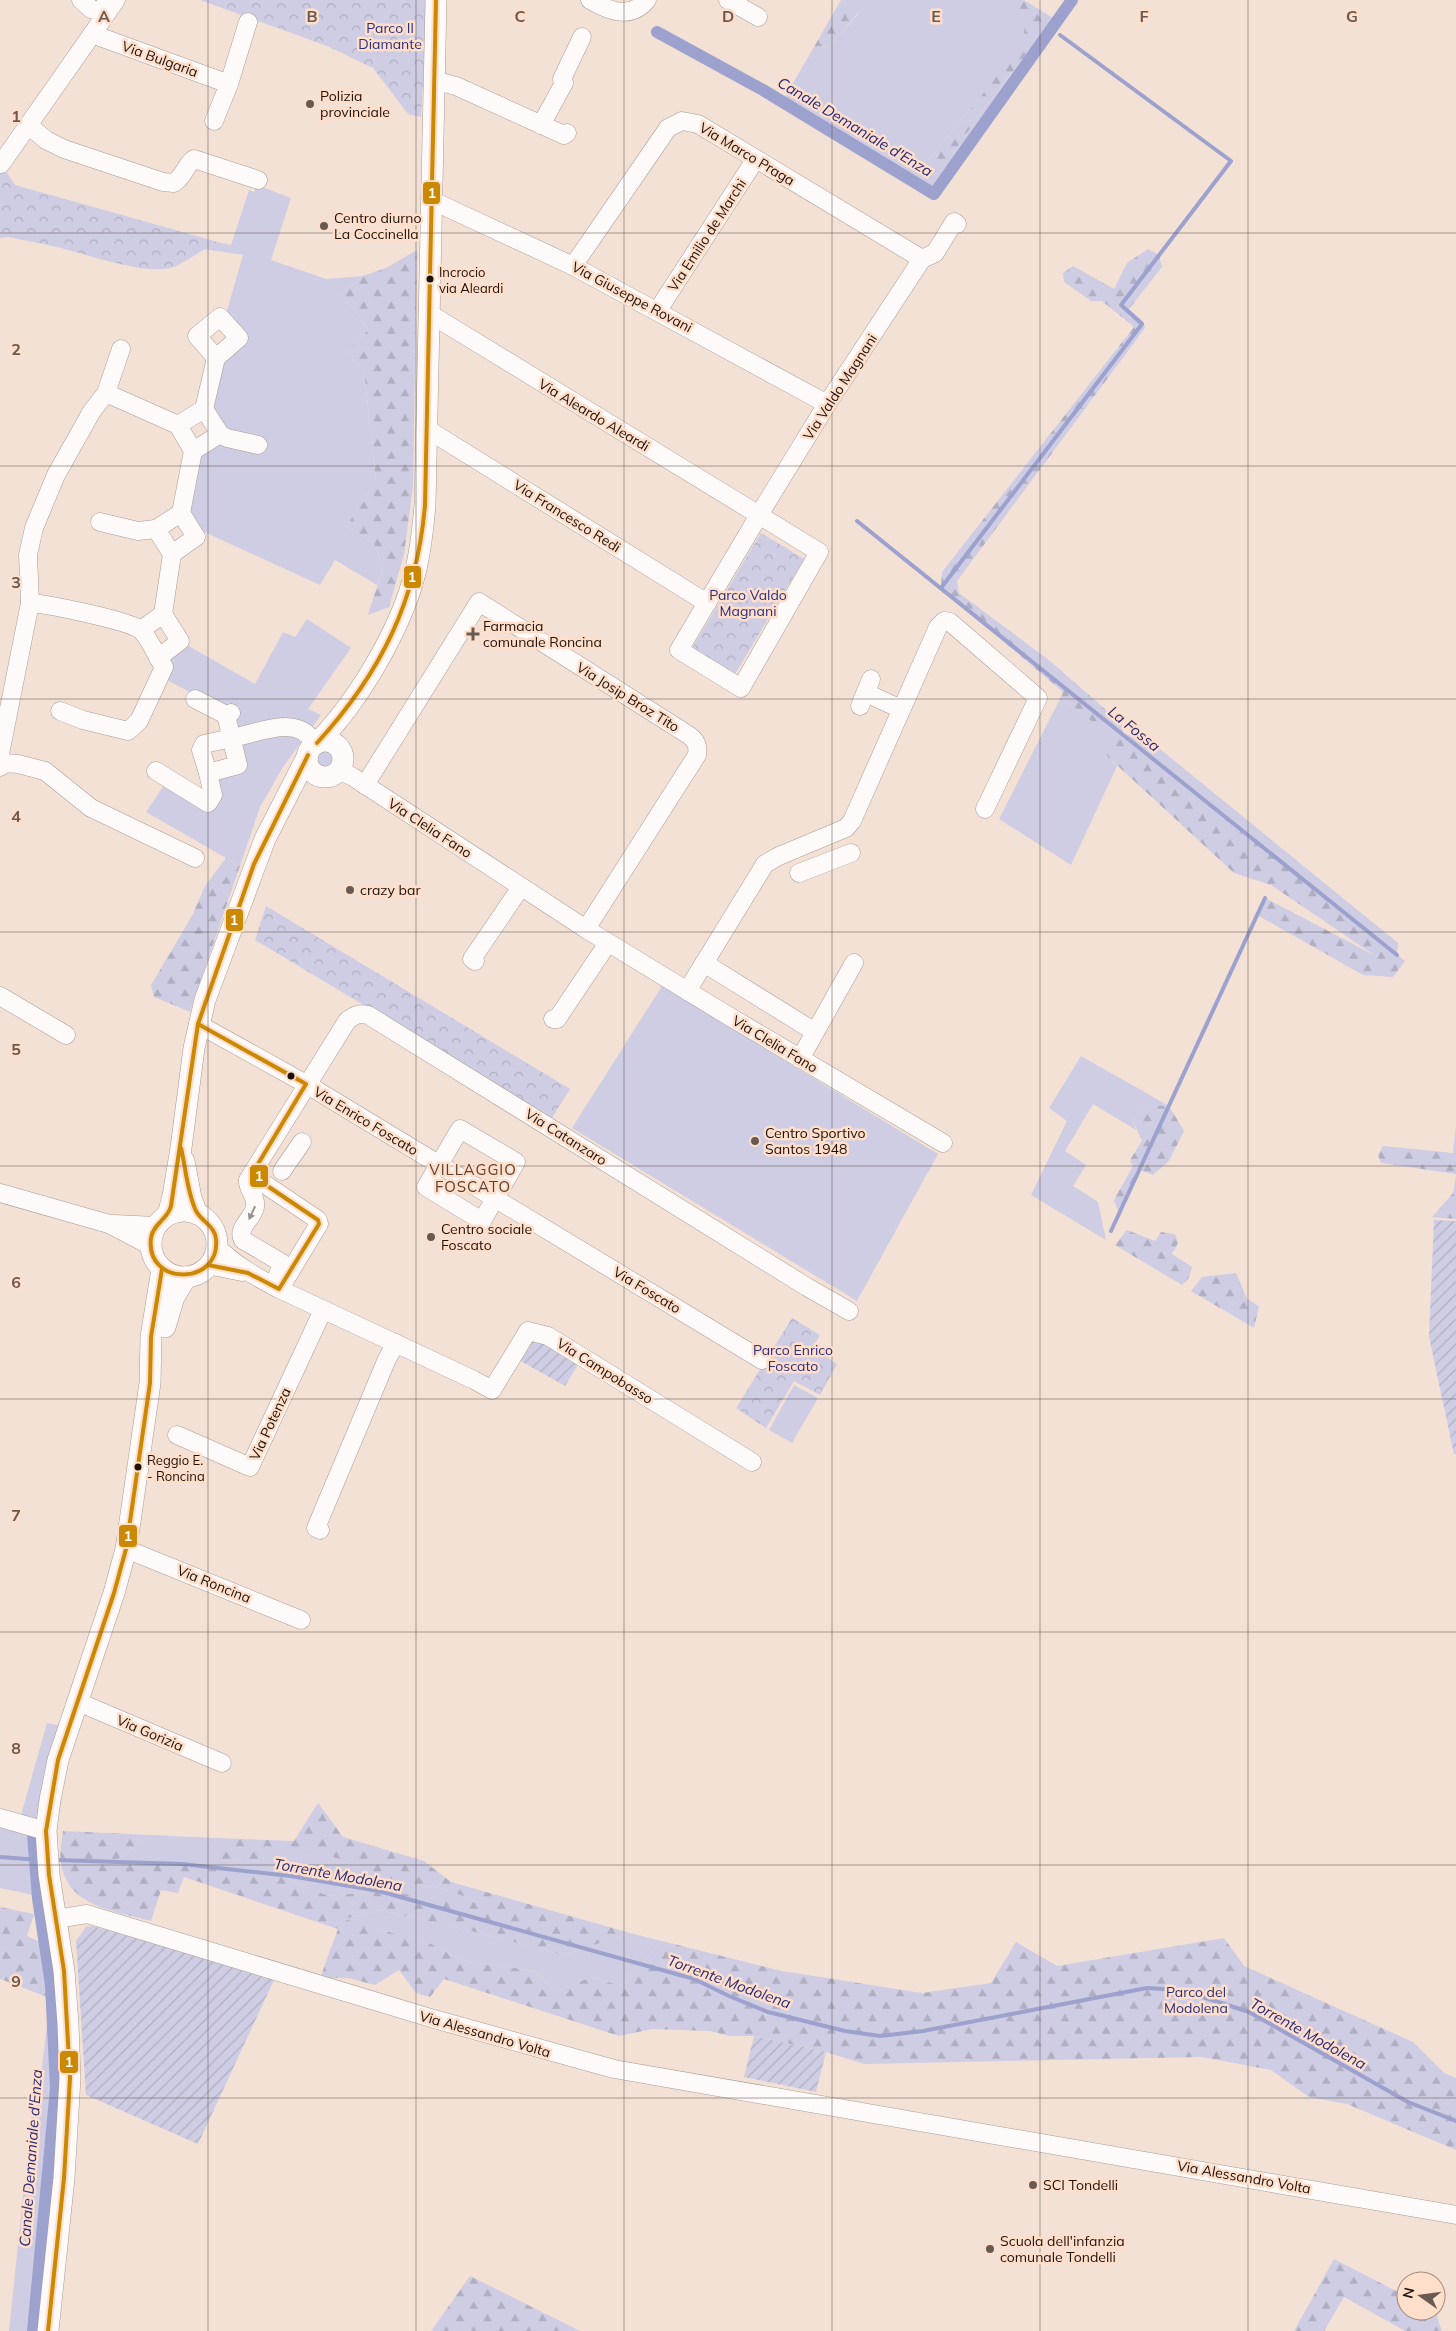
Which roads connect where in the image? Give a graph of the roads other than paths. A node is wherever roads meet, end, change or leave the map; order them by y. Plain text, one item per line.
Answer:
1 (436, 0) edge
2 (590, 0) edge
3 (647, 0) edge
4 (728, 0) edge
5 (98, 4) edge
6 (758, 17) dead end
7 (248, 22) dead end
8 (582, 37) dead end
9 (89, 39) junction
10 (433, 80) junction
11 (229, 84) junction
12 (214, 121) dead end
13 (28, 125) junction
14 (541, 125) junction
15 (567, 133) dead end
16 (755, 160) junction
17 (1, 164) edge
18 (258, 180) dead end
19 (431, 200) junction
20 (957, 224) dead end
21 (922, 259) junction
22 (573, 266) junction
23 (658, 310) junction
24 (430, 314) junction
25 (121, 349) dead end
26 (216, 358) dead end
27 (106, 393) junction
28 (827, 404) junction
29 (204, 409) junction
30 (178, 425) junction
31 (427, 429) junction
32 (220, 434) junction
33 (258, 445) dead end
34 (193, 451) junction
35 (181, 513) junction
36 (759, 516) junction
37 (100, 522) dead end
38 (156, 529) junction
39 (172, 554) junction
40 (30, 603) junction
41 (707, 603) junction
42 (163, 614) junction
43 (141, 630) junction
44 (158, 658) junction
45 (866, 692) dead end
46 (195, 699) dead end
47 (350, 706) junction
48 (901, 709) junction
49 (60, 711) dead end
50 (231, 738) junction
51 (314, 747) junction
52 (0, 754) edge
53 (0, 767) edge
54 (335, 768) junction
55 (156, 771) dead end
56 (208, 773) junction
57 (365, 786) junction
58 (284, 801) junction
59 (985, 809) dead end
60 (812, 842) junction
61 (851, 853) dead end
62 (194, 858) dead end
63 (822, 863) junction
64 (799, 872) dead end
65 (521, 887) junction
66 (586, 929) junction
67 (608, 943) junction
68 (475, 961) dead end
69 (704, 963) junction
70 (854, 963) dead end
71 (687, 991) junction
72 (0, 996) edge
73 (553, 1019) dead end
74 (198, 1024) junction
75 (816, 1032) junction
76 (66, 1034) dead end
77 (800, 1059) junction
78 (306, 1084) junction
79 (273, 1140) junction
80 (943, 1143) dead end
81 (182, 1148) junction
82 (439, 1165) junction
83 (254, 1169) junction
84 (282, 1171) dead end
85 (0, 1193) edge
86 (495, 1198) junction
87 (197, 1214) junction
88 (532, 1220) joint
89 (158, 1229) junction
90 (216, 1246) junction
91 (208, 1265) junction
92 (287, 1266) junction
93 (162, 1269) junction
94 (248, 1273) junction
95 (186, 1277) junction
96 (276, 1288) junction
97 (322, 1310) junction
98 (849, 1311) dead end
99 (396, 1343) junction
100 (762, 1360) dead end
101 (150, 1383) junction
102 (177, 1435) dead end
103 (752, 1462) dead end
104 (320, 1530) dead end
105 (126, 1548) junction
106 (301, 1620) dead end
107 (78, 1702) junction
108 (222, 1763) dead end
109 (0, 1818) edge
110 (46, 1836) junction
111 (56, 1919) junction
112 (1456, 2215) edge
113 (48, 2331) edge

1 - 10 main road
2 - 3 street
4 - 6 street
5 - 9 street
7 - 11 street
8 - 14 street
9 - 11 street, Via Bulgaria
9 - 13 street
10 - 14 street
10 - 19 main road
11 - 12 street
13 - 17 street
13 - 18 street
14 - 15 street
16 - 21 street, Via Marco Praga
16 - 22 street, Via Marco Praga
16 - 23 street, Via Emilio de Marchi
19 - 22 street, Via Giuseppe Rovani
19 - 24 main road
20 - 21 street
21 - 28 street, Via Valdo Magnani
22 - 23 street, Via Giuseppe Rovani
23 - 28 street, Via Giuseppe Rovani
24 - 31 main road
24 - 36 street, Via Aleardo Aleardi
25 - 27 street
26 - 29 street
27 - 30 street
27 - 40 street
28 - 36 street, Via Valdo Magnani
29 - 30 street
29 - 32 street
30 - 34 street
31 - 41 street, Via Francesco Redi
31 - 47 main road
32 - 33 street
32 - 34 street
34 - 35 street
35 - 38 street
35 - 39 street
36 - 41 street, Via Aleardo Aleardi
36 - 41 street, Via Aleardo Aleardi
37 - 38 street
38 - 39 street
39 - 42 street
40 - 43 street
40 - 52 street
42 - 43 street
42 - 44 street
43 - 44 street
44 - 49 street
45 - 48 street
46 - 50 street
47 - 51 main road
47 - 54 main road
48 - 59 street
48 - 60 street
50 - 51 street
50 - 56 street
50 - 56 street
51 - 54 main road
51 - 54 main road
51 - 58 main road
53 - 62 street
54 - 57 street, Via Clelia Fano
54 - 58 main road
55 - 56 street
57 - 65 street, Via Clelia Fano
57 - 66 street, Via Josip Broz Tito
58 - 74 main road
60 - 63 street
60 - 69 street
61 - 63 street
63 - 64 street
65 - 66 street, Via Clelia Fano
65 - 68 street
66 - 67 street, Via Clelia Fano
67 - 71 street, Via Clelia Fano
67 - 73 street
69 - 71 street
69 - 75 street
70 - 75 street
71 - 77 street, Via Clelia Fano
72 - 76 street
74 - 78 street, Via Enrico Foscato
74 - 81 main road
75 - 77 street
77 - 80 street, Via Clelia Fano
78 - 79 street
78 - 82 street, Via Enrico Foscato
78 - 98 street, Via Catanzaro
79 - 83 street
79 - 84 street
81 - 87 main road
81 - 89 main road
82 - 86 street, Via Enrico Foscato
82 - 86 street
82 - 86 street
83 -> 92 street
83 - 92 street
85 - 89 street
86 - 88 street, Via Enrico Foscato
87 - 89 main road
87 - 90 main road
88 - 100 street, Via Foscato
89 - 93 main road
90 - 91 main road
90 - 94 street, Via Campobasso
91 - 94 street, Via Campobasso
91 - 95 main road
92 - 96 street
93 - 95 main road
93 - 101 main road
94 - 96 street, Via Campobasso
95 - 101 main road
96 - 97 street, Via Campobasso
97 - 99 street, Via Campobasso
97 - 102 street, Via Potenza
99 - 103 street, Via Campobasso
99 - 104 street
101 - 105 main road
105 - 106 street, Via Roncina
105 - 107 main road
107 - 108 street, Via Gorizia
107 - 110 main road
109 - 110 street
110 - 111 main road
111 - 112 street, Via Alessandro Volta
111 - 113 main road

